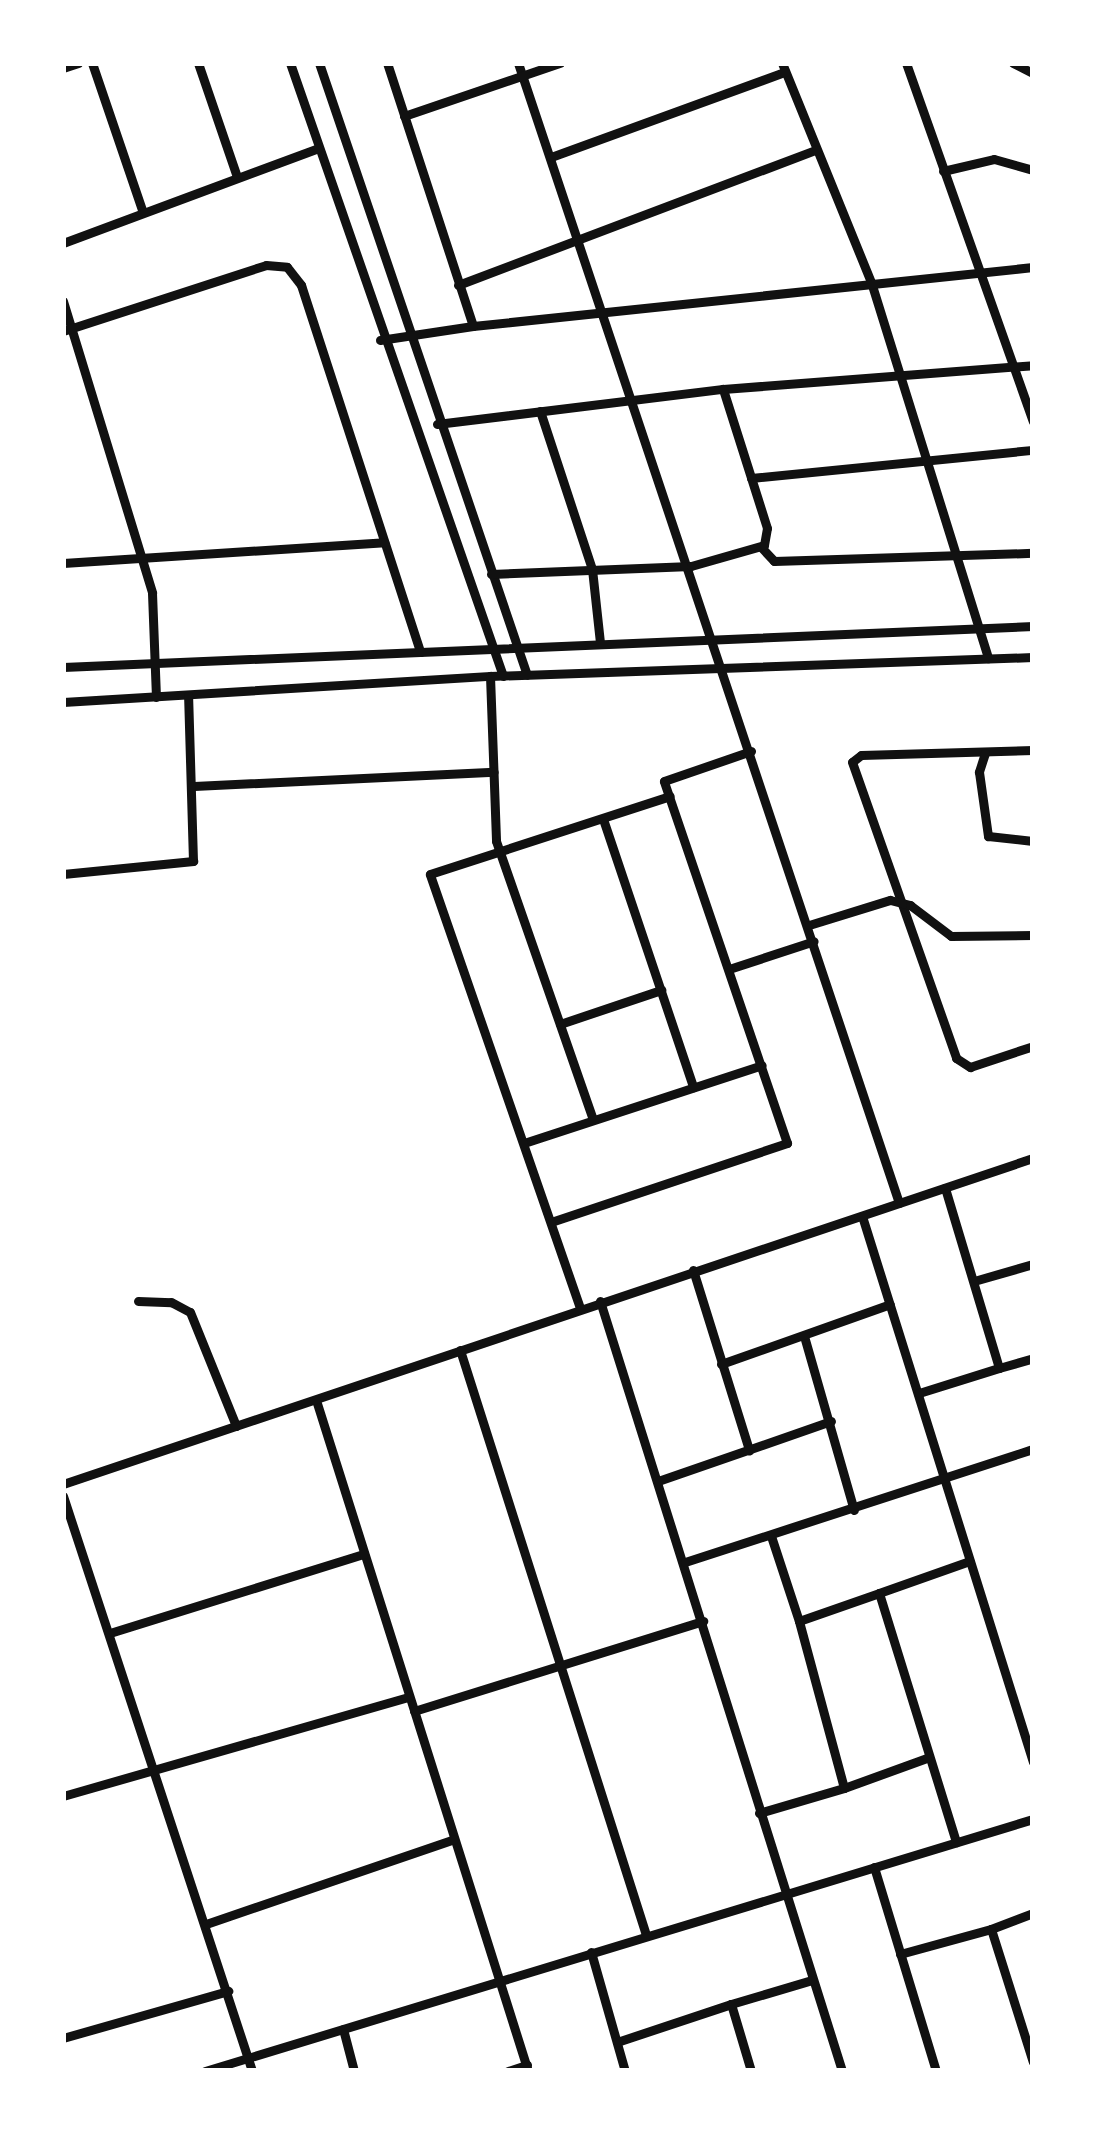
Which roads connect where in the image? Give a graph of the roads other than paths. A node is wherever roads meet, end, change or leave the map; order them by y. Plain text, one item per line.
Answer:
1 (77, 63) edge
2 (92, 63) edge
3 (198, 63) edge
4 (290, 63) edge
5 (319, 63) edge
6 (387, 63) edge
7 (518, 63) edge
8 (560, 63) edge
9 (906, 63) edge
10 (1012, 63) edge
11 (63, 68) edge
12 (783, 68) edge
13 (1033, 73) edge
14 (523, 77) junction
15 (404, 116) junction
16 (318, 148) junction
17 (816, 150) junction
18 (551, 157) junction
19 (1033, 170) edge
20 (943, 171) junction
21 (237, 177) junction
22 (143, 213) junction
23 (579, 239) junction
24 (63, 243) edge
25 (1033, 266) edge
26 (981, 274) junction
27 (871, 282) junction
28 (458, 285) junction
29 (63, 301) edge
30 (604, 309) junction
31 (473, 326) junction
32 (67, 329) edge
33 (406, 336) junction
34 (380, 340) junction
35 (1033, 365) edge
36 (1017, 368) junction
37 (901, 373) junction
38 (723, 389) junction
39 (635, 399) junction
40 (539, 411) junction
41 (1033, 421) edge
42 (437, 424) junction
43 (1033, 450) edge
44 (930, 464) junction
45 (751, 478) junction
46 (384, 542) junction
47 (761, 548) junction
48 (1033, 553) edge
49 (140, 556) junction
50 (960, 558) junction
51 (63, 562) edge
52 (691, 566) junction
53 (592, 569) junction
54 (491, 574) junction
55 (1033, 626) edge
56 (983, 629) junction
57 (714, 637) junction
58 (600, 643) junction
59 (518, 647) junction
60 (494, 649) junction
61 (420, 652) junction
62 (1033, 657) edge
63 (988, 658) junction
64 (160, 665) junction
65 (63, 667) edge
66 (724, 668) junction
67 (527, 675) junction
68 (490, 676) junction
69 (503, 676) junction
70 (188, 695) junction
71 (156, 697) junction
72 (63, 703) edge
73 (1033, 750) edge
74 (751, 752) junction
75 (986, 753) junction
76 (494, 772) junction
77 (194, 786) junction
78 (670, 796) junction
79 (603, 819) junction
80 (1033, 841) edge
81 (499, 851) junction
82 (63, 874) edge
83 (899, 901) junction
84 (809, 925) junction
85 (1033, 935) edge
86 (814, 941) junction
87 (729, 968) junction
88 (661, 990) junction
89 (560, 1024) junction
90 (1033, 1046) edge
91 (762, 1065) junction
92 (693, 1087) junction
93 (593, 1120) junction
94 (524, 1143) junction
95 (1033, 1159) edge
96 (945, 1188) junction
97 (899, 1203) junction
98 (862, 1216) junction
99 (551, 1222) junction
100 (1033, 1264) edge
101 (693, 1270) junction
102 (974, 1281) junction
103 (138, 1301) dead end
104 (600, 1301) junction
105 (890, 1304) junction
106 (580, 1308) junction
107 (804, 1336) junction
108 (460, 1349) junction
109 (1033, 1358) edge
110 (721, 1364) junction
111 (999, 1368) junction
112 (919, 1393) junction
113 (316, 1400) junction
114 (831, 1421) junction
115 (236, 1426) junction
116 (748, 1450) junction
117 (1032, 1451) edge
118 (945, 1480) junction
119 (658, 1481) junction
120 (63, 1484) edge
121 (63, 1496) edge
122 (854, 1510) junction
123 (771, 1536) junction
124 (364, 1553) junction
125 (970, 1561) junction
126 (685, 1562) junction
127 (879, 1593) junction
128 (703, 1621) junction
129 (799, 1621) junction
130 (113, 1632) junction
131 (560, 1664) junction
132 (409, 1697) junction
133 (414, 1711) junction
134 (1029, 1732) edge
135 (927, 1759) junction
136 (1033, 1762) edge
137 (157, 1768) junction
138 (844, 1788) junction
139 (63, 1796) edge
140 (759, 1813) junction
141 (1033, 1820) edge
142 (454, 1839) junction
143 (956, 1842) junction
144 (874, 1867) junction
145 (784, 1893) junction
146 (1033, 1913) edge
147 (206, 1924) junction
148 (991, 1929) junction
149 (646, 1935) junction
150 (592, 1952) junction
151 (900, 1954) junction
152 (812, 1980) junction
153 (498, 1981) junction
154 (228, 1991) junction
155 (731, 2004) junction
156 (343, 2029) junction
157 (63, 2038) edge
158 (617, 2042) junction
159 (1033, 2062) edge
160 (251, 2065) edge
161 (527, 2068) edge
162 (205, 2071) edge
163 (354, 2071) edge
164 (508, 2071) edge
165 (625, 2071) edge
166 (751, 2071) edge
167 (842, 2071) edge
168 (936, 2071) edge

1 - 11 street
2 - 22 street
3 - 21 street
4 - 16 street
5 - 33 street
6 - 15 street
7 - 14 street
8 - 14 street
9 - 20 street
10 - 13 street
12 - 17 street
12 - 18 street
14 - 15 street
14 - 18 street
15 - 28 street
16 - 21 street
16 - 34 street
17 - 23 street
17 - 27 street
18 - 23 street
19 - 20 street
20 - 26 street
21 - 22 street
22 - 24 street
23 - 28 street
23 - 30 street
25 - 26 street
26 - 27 street
26 - 36 street
27 - 30 street
27 - 37 street
28 - 31 street
29 - 32 street
30 - 31 street
30 - 39 street
31 - 33 street
32 - 46 street
32 - 49 street
33 - 34 street
33 - 42 street
34 - 60 street
35 - 36 street
36 - 37 street
36 - 41 street
37 - 38 street
37 - 44 street
38 - 39 street
38 - 45 street
39 - 40 street
39 - 52 street
40 - 42 street
40 - 53 street
42 - 54 street
43 - 44 street
44 - 45 street
44 - 50 street
45 - 47 street
46 - 49 street
46 - 61 street
47 - 50 street
47 - 52 street
48 - 50 street
49 - 51 street
49 - 64 street
50 - 56 street
52 - 53 street
52 - 57 street
53 - 54 street
53 - 58 street
54 - 59 street
55 - 56 street
56 - 57 street
56 - 63 street
57 - 58 street
57 - 66 street
58 - 59 street
59 - 60 street
59 - 67 street
60 - 61 street
60 - 69 street
61 - 64 street
62 - 63 street
63 - 66 street
64 - 65 street
64 - 71 street
66 - 67 street
66 - 74 street
67 - 69 street
68 - 69 street
68 - 70 street
68 - 76 street
70 - 71 street
70 - 77 street
71 - 72 street
73 - 75 street
74 - 78 street
74 - 84 street
75 - 80 street
75 - 83 street
76 - 77 street
76 - 81 street
77 - 82 street
78 - 79 street
78 - 87 street
79 - 81 street
79 - 88 street
81 - 89 street
81 - 94 street
83 - 84 street
83 - 85 street
83 - 90 street
84 - 86 street
86 - 87 street
86 - 97 street
87 - 91 street
88 - 89 street
88 - 92 street
89 - 93 street
91 - 92 street
91 - 99 street
92 - 93 street
93 - 94 street
94 - 99 street
95 - 96 street
96 - 97 street
96 - 102 street
97 - 98 street
98 - 101 street
98 - 105 street
99 - 106 street
100 - 102 street
101 - 104 street
101 - 110 street
102 - 111 street
103 - 115 street
104 - 106 street
104 - 119 street
105 - 107 street
105 - 112 street
106 - 108 street
107 - 110 street
107 - 114 street
108 - 113 street
108 - 131 street
109 - 111 street
110 - 116 street
111 - 112 street
112 - 118 street
113 - 115 street
113 - 124 street
114 - 116 street
114 - 122 street
115 - 120 street
116 - 119 street
117 - 118 street
118 - 122 street
118 - 125 street
119 - 126 street
121 - 130 street
122 - 123 street
123 - 126 street
123 - 129 street
124 - 130 street
124 - 132 street
125 - 127 street
125 - 134 street
126 - 128 street
127 - 129 street
127 - 135 street
128 - 131 street
128 - 140 street
129 - 138 street
130 - 137 street
131 - 133 street
131 - 149 street
132 - 133 street
132 - 137 street
133 - 142 street
134 - 136 street
135 - 138 street
135 - 143 street
137 - 139 street
137 - 147 street
138 - 140 street
140 - 145 street
141 - 143 street
142 - 147 street
142 - 153 street
143 - 144 street
144 - 145 street
144 - 151 street
145 - 149 street
145 - 152 street
146 - 148 street
147 - 154 street
148 - 151 street
148 - 159 street
149 - 150 street
150 - 153 street
150 - 158 street
151 - 168 street
152 - 155 street
152 - 167 street
153 - 156 street
153 - 161 street
154 - 157 street
154 - 160 street
155 - 158 street
155 - 166 street
156 - 160 street
156 - 163 street
158 - 165 street
160 - 162 street
161 - 164 street

